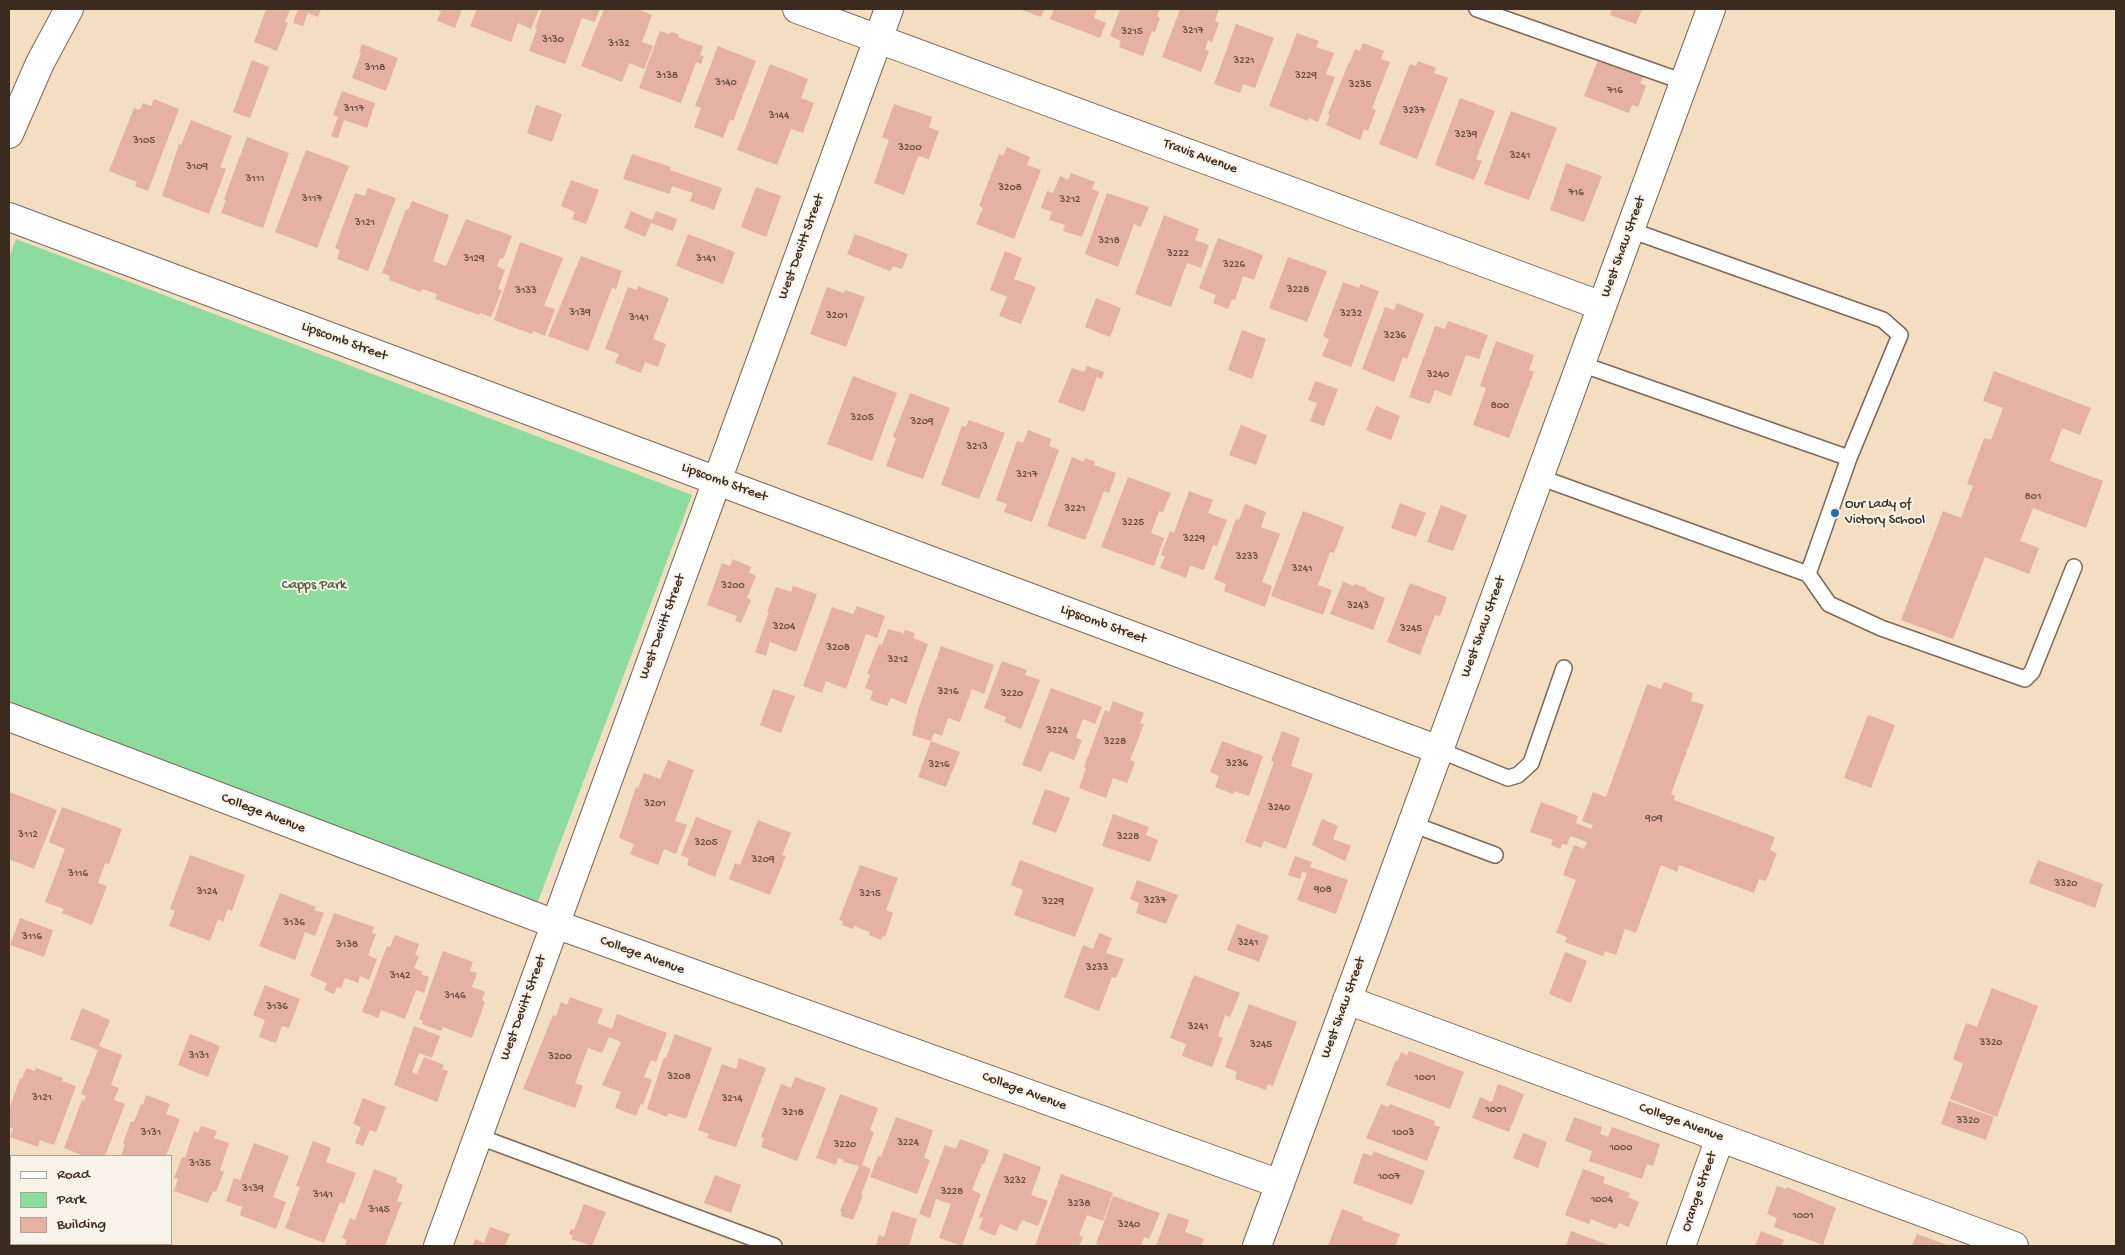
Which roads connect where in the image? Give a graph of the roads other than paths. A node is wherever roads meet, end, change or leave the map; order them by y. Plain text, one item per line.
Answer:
1 (69, 9) edge
2 (797, 9) edge
3 (889, 9) edge
4 (1477, 9) edge
5 (1711, 9) edge
6 (878, 37) junction
7 (1684, 82) junction
8 (9, 134) edge
9 (9, 216) edge
10 (1630, 230) junction
11 (1602, 306) junction
12 (1581, 364) junction
13 (1849, 458) junction
14 (1539, 477) junction
15 (717, 480) junction
16 (2074, 567) dead end
17 (1808, 574) junction
18 (1564, 668) dead end
19 (9, 717) edge
20 (1438, 750) junction
21 (1412, 824) junction
22 (1495, 855) dead end
23 (555, 924) junction
24 (1347, 1000) junction
25 (478, 1136) junction
26 (1720, 1138) junction
27 (1280, 1184) junction
28 (438, 1246) edge
29 (774, 1246) edge
30 (1257, 1246) edge
31 (1681, 1246) edge
32 (2014, 1246) edge

1 - 8 street
2 - 6 street, Travis Avenue
3 - 6 street, West Devitt Street
4 - 7 lane
5 - 7 street, West Shaw Street
6 - 11 street, Travis Avenue
6 - 15 street, West Devitt Street
7 - 10 street, West Shaw Street
9 - 15 street, Lipscomb Street
10 - 11 street, West Shaw Street
10 - 13 lane
11 - 12 street, West Shaw Street
12 - 13 lane
12 - 14 street, West Shaw Street
13 - 17 lane
14 - 17 lane
14 - 20 street, West Shaw Street
15 - 20 street, Lipscomb Street
15 - 23 street, West Devitt Street
16 - 17 lane
18 - 20 lane
19 - 23 street, College Avenue
20 - 21 street, West Shaw Street
21 - 22 lane
21 - 24 street, West Shaw Street
23 - 25 street, West Devitt Street
23 - 27 street, College Avenue
24 - 26 street, College Avenue
24 - 27 street, West Shaw Street
25 - 28 street, West Devitt Street
25 - 29 lane
26 - 31 street, Orange Street
26 - 32 street, College Avenue
27 - 30 street, West Shaw Street

